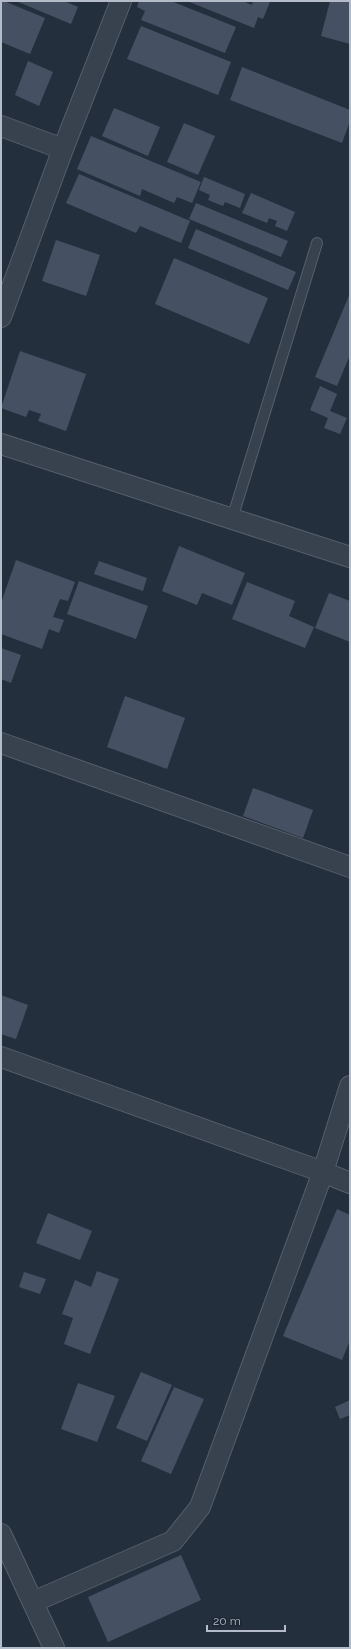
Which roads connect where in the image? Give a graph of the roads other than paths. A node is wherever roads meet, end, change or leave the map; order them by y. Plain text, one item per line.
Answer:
1 (121, 1) edge
2 (1, 126) edge
3 (63, 149) junction
4 (317, 243) dead end
5 (1, 318) edge
6 (1, 444) edge
7 (232, 519) junction
8 (350, 557) edge
9 (1, 743) edge
10 (350, 866) edge
11 (1, 1057) edge
12 (350, 1086) edge
13 (323, 1172) junction
14 (350, 1183) edge
15 (1, 1534) edge
16 (33, 1602) junction
17 (54, 1648) edge

1 - 3 street
2 - 3 street
3 - 5 street
4 - 7 lane
6 - 7 street
7 - 8 street
9 - 10 street
11 - 13 street
12 - 13 street
13 - 14 street
13 - 16 street
15 - 16 street
16 - 17 street

